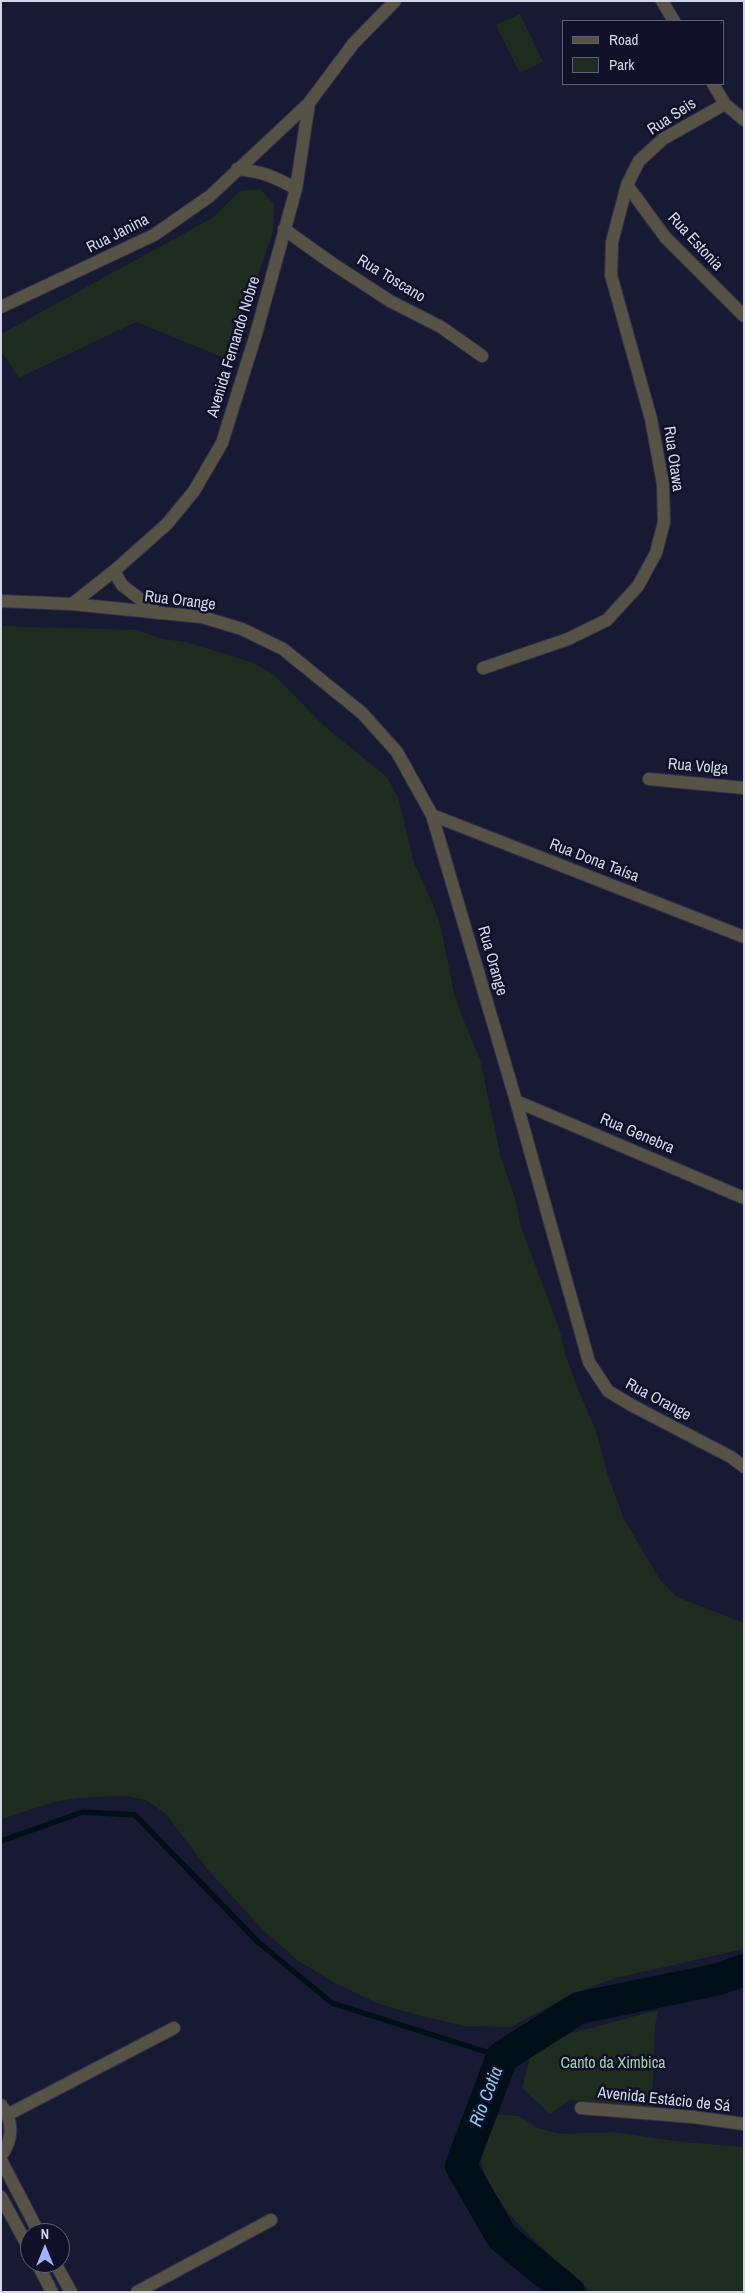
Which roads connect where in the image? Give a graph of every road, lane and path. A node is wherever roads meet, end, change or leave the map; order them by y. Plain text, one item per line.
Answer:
1 (395, 1) edge
2 (662, 1) edge
3 (673, 20) edge
4 (713, 85) edge
5 (309, 103) junction
6 (725, 104) junction
7 (744, 120) edge
8 (639, 161) joint
9 (237, 169) junction
10 (627, 185) junction
11 (296, 189) junction
12 (284, 229) junction
13 (1, 307) edge
14 (744, 316) edge
15 (482, 356) dead end
16 (114, 571) junction
17 (1, 602) edge
18 (72, 604) junction
19 (160, 614) junction
20 (483, 668) dead end
21 (649, 779) dead end
22 (744, 788) edge
23 (432, 815) junction
24 (744, 937) edge
25 (516, 1101) junction
26 (744, 1198) edge
27 (744, 1467) edge
28 (174, 2028) dead end
29 (581, 2108) dead end
30 (4, 2110) edge
31 (744, 2124) edge
32 (1, 2156) edge
33 (1, 2160) edge
34 (1, 2196) edge
35 (271, 2220) dead end
36 (34, 2223) edge
37 (20, 2231) edge
38 (42, 2273) edge
39 (61, 2273) edge
40 (52, 2292) edge
41 (71, 2292) edge
42 (137, 2292) edge

1 - 5 street, Avenida Fernando Nobre
2 - 3 street
4 - 6 street
5 - 9 street, Rua Janina
5 - 11 street, Avenida Fernando Nobre
6 - 7 street
6 - 8 street, Rua Seis
8 - 10 street, Rua Otawa
9 - 11 street
9 - 13 street, Rua Janina
10 - 14 street, Rua Estonia
10 - 20 street, Rua Otawa
11 - 12 street, Avenida Fernando Nobre
12 - 15 street, Rua Toscano
12 - 16 street, Avenida Fernando Nobre
16 - 18 street, Avenida Fernando Nobre
16 - 19 street
17 - 18 street
18 - 19 street, Rua Orange
19 - 23 street, Rua Orange
21 - 22 street, Rua Volga
23 - 24 street, Rua Dona Taísa
23 - 25 street, Rua Orange
25 - 26 street, Rua Genebra
25 - 27 street, Rua Orange
28 - 30 street
29 - 31 street, Avenida Estácio de Sá
30 - 32 street
33 - 36 street
34 - 37 street
35 - 42 street
38 - 40 street
39 - 41 street

